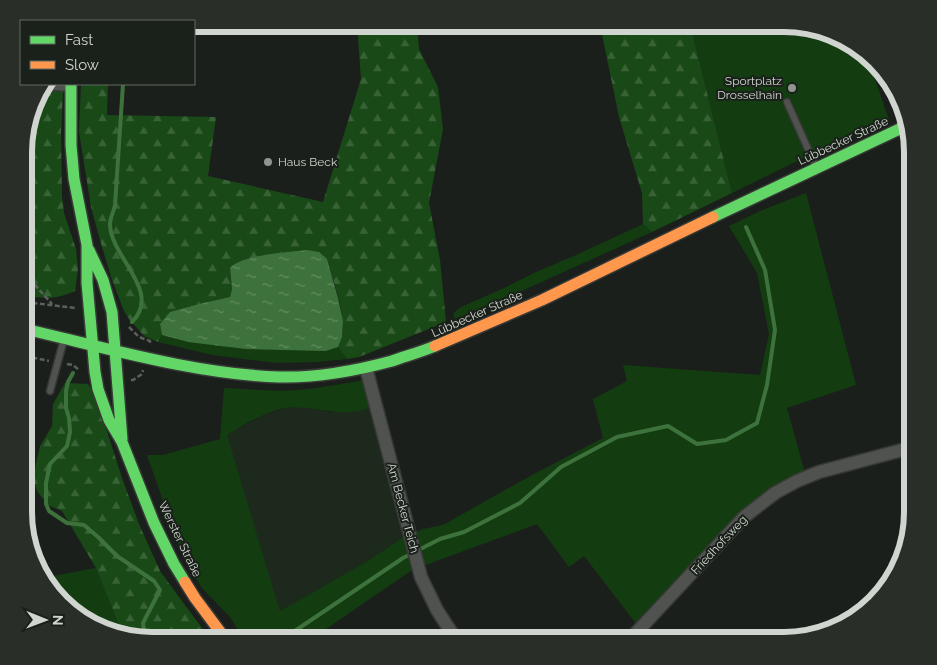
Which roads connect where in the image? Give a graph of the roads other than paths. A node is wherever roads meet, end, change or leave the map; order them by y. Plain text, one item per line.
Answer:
1 (71, 85) edge
2 (787, 102) dead end
3 (902, 128) edge
4 (816, 169) junction
5 (87, 245) junction
6 (32, 331) edge
7 (64, 338) junction
8 (92, 345) junction
9 (116, 351) junction
10 (366, 368) junction
11 (50, 391) dead end
12 (122, 442) junction
13 (904, 450) edge
14 (220, 632) edge
15 (451, 632) edge
16 (637, 632) edge

1 - 5 main road
2 - 4 lane
3 - 4 main road, Lübbecker Straße
4 - 10 main road, Lübbecker Straße
5 - 8 main road, Werster Straße
5 - 9 main road, Werster Straße
6 - 7 main road, Lübbecker Straße
7 - 8 main road, Lübbecker Straße
7 - 11 lane
8 - 9 main road, Lübbecker Straße
8 - 12 main road, Werster Straße
9 - 10 main road, Lübbecker Straße
9 - 12 main road, Werster Straße
10 - 15 street, Am Becker Teich
12 - 14 main road, Werster Straße
13 - 16 street, Friedhofsweg

